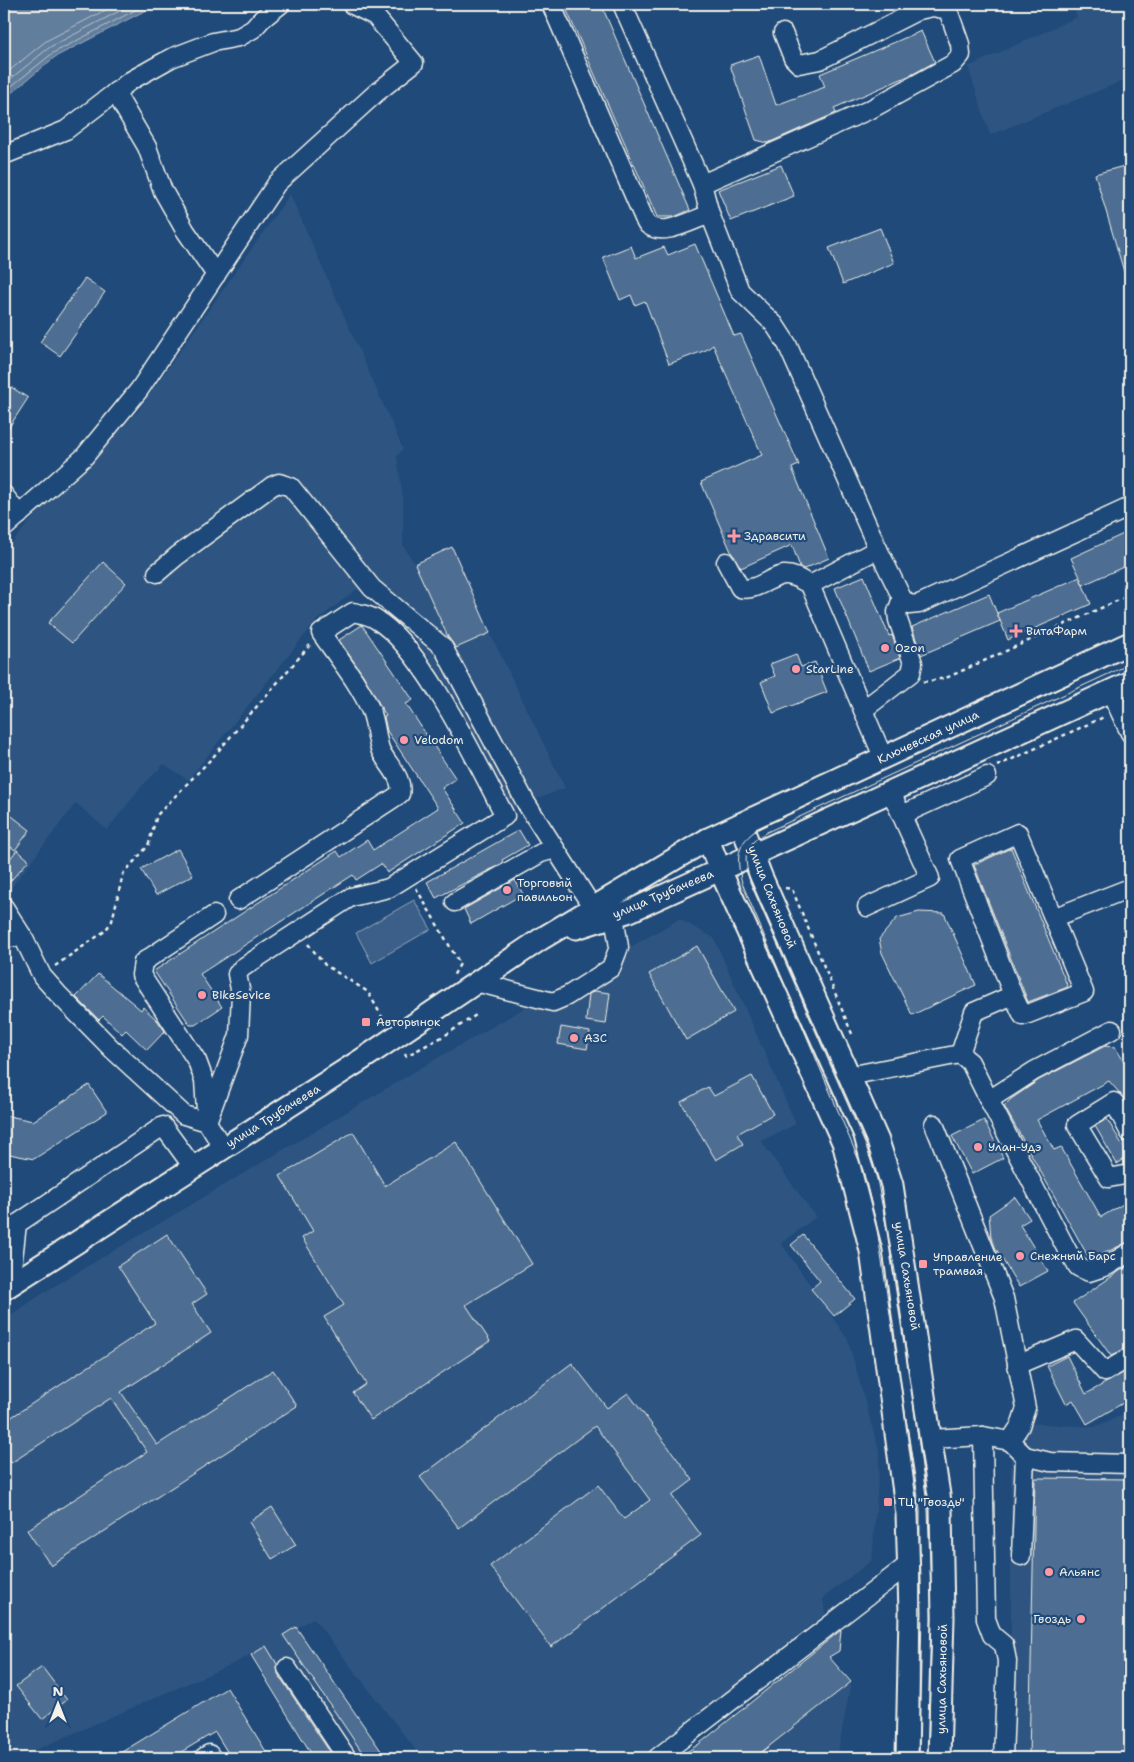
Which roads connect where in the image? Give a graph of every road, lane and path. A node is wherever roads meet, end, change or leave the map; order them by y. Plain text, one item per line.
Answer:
1 (281, 4) edge
2 (351, 4) edge
3 (551, 4) edge
4 (622, 4) edge
5 (783, 33) dead end
6 (116, 92) junction
7 (4, 155) edge
8 (702, 184) junction
9 (710, 214) junction
10 (216, 275) junction
11 (4, 495) edge
12 (1130, 507) edge
13 (19, 515) junction
14 (4, 528) edge
15 (878, 549) junction
16 (726, 562) dead end
17 (157, 574) dead end
18 (810, 585) junction
19 (1130, 595) edge
20 (902, 598) junction
21 (321, 633) junction
22 (1130, 643) edge
23 (907, 678) junction
24 (1130, 682) edge
25 (1110, 691) junction
26 (863, 710) junction
27 (1130, 734) edge
28 (883, 757) junction
29 (987, 776) dead end
30 (891, 792) junction
31 (902, 815) junction
32 (725, 831) junction
33 (555, 849) junction
34 (754, 855) junction
35 (720, 870) junction
36 (409, 876) junction
37 (1130, 888) edge
38 (777, 891) dead end
39 (238, 900) dead end
40 (455, 902) dead end
41 (4, 906) edge
42 (867, 907) dead end
43 (593, 908) junction
44 (214, 915) dead end
45 (614, 916) junction
46 (1054, 918) junction
47 (298, 930) junction
48 (23, 937) junction
49 (4, 938) edge
50 (541, 939) junction
51 (42, 976) junction
52 (452, 978) dead end
53 (476, 982) junction
54 (1013, 995) junction
55 (476, 1015) dead end
56 (388, 1028) dead end
57 (1112, 1030) dead end
58 (853, 1036) dead end
59 (402, 1047) dead end
60 (960, 1054) junction
61 (849, 1076) junction
62 (989, 1100) junction
63 (207, 1122) junction
64 (934, 1124) dead end
65 (1130, 1133) edge
66 (223, 1148) junction
67 (885, 1163) junction
68 (193, 1167) junction
69 (852, 1173) junction
70 (1130, 1174) edge
71 (1130, 1252) edge
72 (7, 1287) edge
73 (1130, 1358) edge
74 (1017, 1365) junction
75 (983, 1436) junction
76 (931, 1439) junction
77 (1010, 1441) junction
78 (1025, 1456) junction
79 (1130, 1464) edge
80 (1021, 1556) dead end
81 (909, 1564) junction
82 (287, 1668) dead end
83 (203, 1758) edge
84 (212, 1758) edge
85 (347, 1758) edge
86 (657, 1758) edge
87 (907, 1758) edge
88 (939, 1758) edge
89 (1002, 1758) edge

1 - 6 street
2 - 10 street
3 - 9 street
4 - 8 street
5 - 8 street
6 - 7 street
6 - 10 street
8 - 9 street
9 - 15 street
10 - 13 street
11 - 13 street
12 - 20 street
13 - 14 street
15 - 18 street
15 - 20 street
16 - 18 street
17 - 33 street
18 - 26 street
19 - 23 path
20 - 23 street
21 - 36 street
21 - 39 street
21 - 51 path
22 - 28 main road, Ключевская улица
23 - 26 street
24 - 25 main road
25 - 27 street
25 - 30 main road
26 - 28 street
28 - 32 main road, Ключевская улица
29 - 31 street
30 - 31 street
30 - 34 main road
31 - 42 street
32 - 34 main road, улица Сахьяновой
32 - 35 main road
32 - 43 main road, улица Трубачеева
33 - 40 street
33 - 43 street
34 - 35 main road, улица Трубачеева
34 - 61 main road, улица Сахьяновой
35 - 45 main road, улица Трубачеева
35 - 69 main road
36 - 47 street
36 - 52 path
37 - 46 street
38 - 58 path
41 - 48 street
43 - 50 main road, улица Трубачеева
44 - 63 street
45 - 50 main road, улица Трубачеева
45 - 53 street
46 - 54 street
46 - 54 street
47 - 56 path
47 - 63 street
48 - 49 street
48 - 51 street
50 - 53 main road, улица Трубачеева
51 - 63 street
53 - 66 main road, улица Трубачеева
54 - 60 street
55 - 59 path
57 - 62 street
60 - 61 street
60 - 62 street
61 - 67 main road, улица Сахьяновой
62 - 71 street
63 - 66 street
64 - 74 street
65 - 70 street
66 - 68 main road, улица Трубачеева
67 - 69 main road
67 - 76 main road, улица Сахьяновой
68 - 72 main road, улица Трубачеева
68 - 72 street
69 - 81 main road
73 - 74 street
74 - 77 street
75 - 76 street
75 - 77 street
75 - 89 street
76 - 88 main road, улица Сахьяновой
77 - 78 street
78 - 79 street
78 - 80 street
81 - 86 street
81 - 87 main road
82 - 85 street
83 - 84 street

